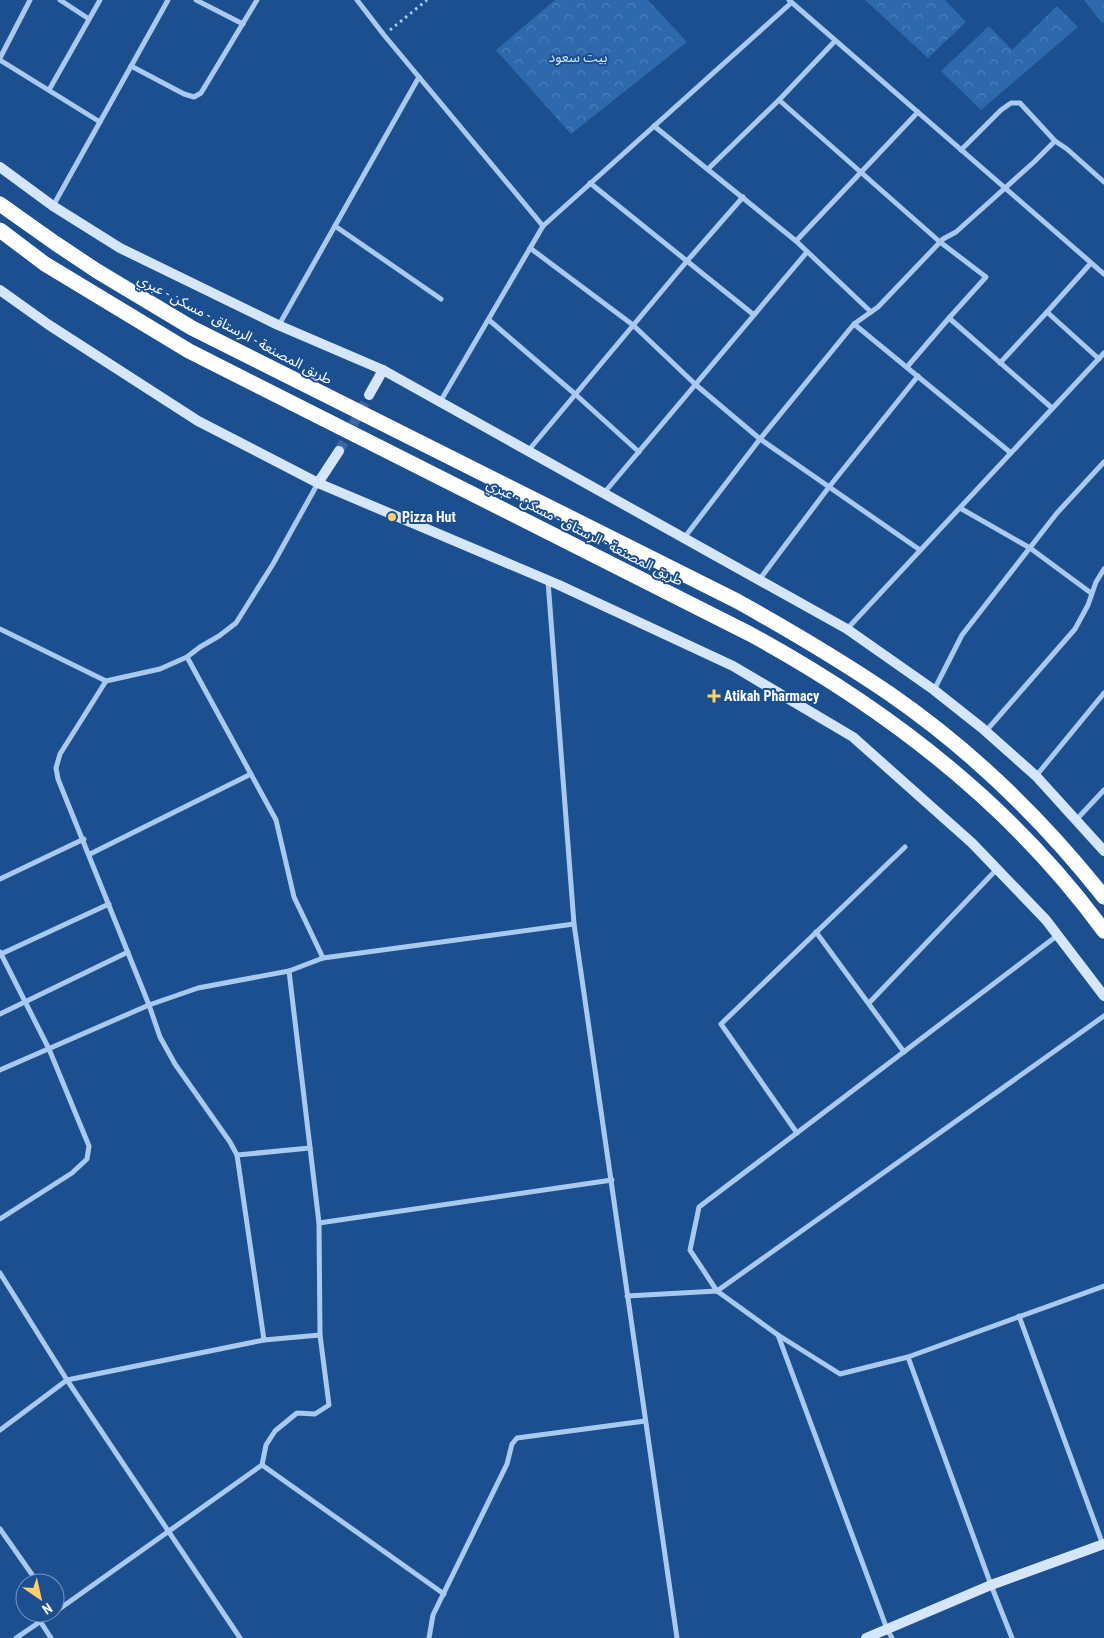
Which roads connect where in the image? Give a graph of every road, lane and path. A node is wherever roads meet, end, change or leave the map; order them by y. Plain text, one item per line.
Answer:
1 (30, 0) edge
2 (60, 0) edge
3 (100, 0) edge
4 (168, 0) edge
5 (196, 0) edge
6 (257, 0) edge
7 (357, 0) edge
8 (427, 0) edge
9 (790, 1) edge
10 (89, 19) junction
11 (243, 24) junction
12 (384, 36) junction
13 (835, 41) junction
14 (0, 59) edge
15 (131, 66) junction
16 (419, 77) junction
17 (49, 90) junction
18 (779, 100) junction
19 (918, 112) junction
20 (100, 122) junction
21 (654, 126) junction
22 (1055, 141) junction
23 (961, 150) junction
24 (0, 167) edge
25 (708, 169) junction
26 (861, 172) junction
27 (1104, 182) edge
28 (590, 183) junction
29 (1004, 188) junction
30 (743, 198) junction
31 (0, 204) edge
32 (53, 206) junction
33 (335, 226) junction
34 (543, 226) junction
35 (0, 230) edge
36 (796, 241) junction
37 (940, 242) junction
38 (530, 248) junction
39 (807, 252) junction
40 (687, 261) junction
41 (1091, 263) junction
42 (1104, 274) edge
43 (0, 290) edge
44 (441, 299) dead end
45 (871, 312) junction
46 (1047, 312) junction
47 (754, 315) junction
48 (949, 318) junction
49 (489, 320) junction
50 (854, 324) junction
51 (278, 325) junction
52 (633, 325) junction
53 (1104, 353) edge
54 (1098, 359) junction
55 (1000, 363) junction
56 (907, 367) junction
57 (383, 370) junction
58 (918, 376) junction
59 (696, 385) junction
60 (575, 394) junction
61 (369, 395) tunnel mouth
62 (440, 402) junction
63 (1052, 408) junction
64 (760, 439) junction
65 (339, 451) tunnel mouth
66 (528, 451) junction
67 (639, 452) junction
68 (1011, 453) junction
69 (1104, 462) edge
70 (318, 483) junction
71 (829, 487) junction
72 (604, 494) junction
73 (960, 508) junction
74 (684, 538) junction
75 (1030, 548) junction
76 (920, 550) junction
77 (1104, 569) edge
78 (548, 580) junction
79 (759, 580) junction
80 (1091, 593) junction
81 (0, 629) edge
82 (846, 629) junction
83 (187, 657) junction
84 (106, 681) junction
85 (934, 690) junction
86 (1104, 694) edge
87 (986, 731) junction
88 (252, 774) junction
89 (1036, 776) junction
90 (1104, 790) edge
91 (1076, 820) junction
92 (84, 839) junction
93 (904, 847) dead end
94 (1104, 851) edge
95 (90, 854) junction
96 (997, 870) junction
97 (0, 879) edge
98 (1104, 897) edge
99 (109, 904) junction
100 (574, 924) junction
101 (1104, 931) edge
102 (816, 932) junction
103 (1058, 936) junction
104 (128, 952) junction
105 (0, 953) edge
106 (323, 958) junction
107 (290, 971) junction
108 (1104, 996) edge
109 (25, 1002) junction
110 (869, 1003) junction
111 (149, 1004) junction
112 (0, 1014) edge
113 (1104, 1016) edge
114 (48, 1049) junction
115 (904, 1052) junction
116 (0, 1070) edge
117 (797, 1133) junction
118 (310, 1148) junction
119 (237, 1155) junction
120 (612, 1180) junction
121 (0, 1219) edge
122 (319, 1223) junction
123 (0, 1273) edge
124 (1104, 1286) edge
125 (717, 1291) junction
126 (627, 1296) junction
127 (1019, 1316) junction
128 (320, 1335) junction
129 (778, 1335) junction
130 (264, 1340) junction
131 (908, 1357) junction
132 (67, 1380) junction
133 (645, 1421) junction
134 (0, 1430) edge
135 (262, 1465) junction
136 (0, 1529) edge
137 (169, 1532) junction
138 (1104, 1545) edge
139 (31, 1573) edge
140 (991, 1584) junction
141 (444, 1594) junction
142 (65, 1604) edge
143 (37, 1623) edge
144 (41, 1623) edge
145 (889, 1634) edge
146 (16, 1638) edge
147 (51, 1638) edge
148 (240, 1638) edge
149 (429, 1638) edge
150 (677, 1638) edge
151 (866, 1638) edge
152 (1012, 1638) edge

1 - 14 street
2 - 10 street
3 - 10 street
4 - 15 street
5 - 11 street
6 - 11 street
7 - 12 street
8 - 12 path
9 - 13 street
9 - 21 street
10 - 17 street
11 - 15 street
12 - 16 street
13 - 18 street
13 - 19 street
14 - 17 street
15 - 20 street
16 - 33 street
16 - 34 street
17 - 20 street
18 - 25 street
18 - 26 street
19 - 23 street
19 - 26 street
20 - 32 street
21 - 25 street
21 - 28 street
22 - 23 street
22 - 27 street
22 - 29 street
23 - 29 street
24 - 32 street
25 - 30 street
26 - 36 street
26 - 37 street
28 - 34 street
28 - 40 street
29 - 37 street
29 - 41 street
30 - 36 street
30 - 40 street
31 - 98 highway, طريق المصنعة - الرستاق - مسكن - عبري
32 - 51 street
33 - 44 street
33 - 51 street
34 - 38 street
35 - 101 highway, طريق المصنعة - الرستاق - مسكن - عبري
36 - 39 street
37 - 45 street
37 - 48 street
38 - 49 street
38 - 52 street
39 - 45 street
39 - 47 street
40 - 47 street
40 - 52 street
41 - 42 street
41 - 46 street
43 - 70 street
45 - 50 street
46 - 54 street
46 - 55 street
47 - 59 street
48 - 55 street
48 - 56 street
49 - 60 street
49 - 62 street
50 - 56 street
50 - 64 street
51 - 57 street
52 - 59 street
52 - 60 street
53 - 54 street
54 - 63 street
55 - 63 street
56 - 58 street
57 - 61 street
57 - 62 street
58 - 68 street
58 - 71 street
59 - 64 street
59 - 67 street
60 - 66 street
60 - 67 street
62 - 66 street
63 - 68 street
64 - 71 street
64 - 74 street
65 - 70 street
66 - 72 street
67 - 72 street
68 - 73 street
69 - 75 street
70 - 78 street
70 - 83 street
71 - 76 street
71 - 79 street
72 - 74 street
73 - 75 street
73 - 76 street
74 - 79 street
75 - 80 street
75 - 85 street
76 - 82 street
77 - 80 street
78 - 96 street
78 - 100 street
79 - 82 street
80 - 87 street
81 - 84 street
82 - 85 street
83 - 84 street
83 - 88 street
84 - 92 street
85 - 87 street
86 - 89 street
87 - 89 street
88 - 95 street
88 - 106 street
89 - 91 street
90 - 91 street
91 - 94 street
92 - 95 street
92 - 97 street
93 - 102 street
95 - 99 street
96 - 103 street
96 - 110 street
99 - 104 street
99 - 105 street
100 - 106 street
100 - 120 street
102 - 110 street
102 - 117 street
103 - 108 street
103 - 115 street
104 - 109 street
104 - 111 street
105 - 109 street
106 - 107 street
107 - 111 street
107 - 118 street
109 - 112 street
109 - 114 street
110 - 115 street
111 - 114 street
111 - 119 street
113 - 125 street
114 - 116 street
114 - 121 street
115 - 117 street
117 - 125 street
118 - 119 street
118 - 122 street
119 - 130 street
120 - 122 street
120 - 126 street
122 - 128 street
123 - 132 street
124 - 127 street
125 - 126 street
125 - 129 street
126 - 133 street
127 - 131 street
127 - 138 street
128 - 130 street
128 - 135 street
129 - 131 street
129 - 145 street
130 - 132 street
131 - 140 street
132 - 134 street
132 - 137 street
133 - 141 street
133 - 150 street
135 - 137 street
135 - 141 street
136 - 139 street
137 - 142 street
137 - 148 street
138 - 140 street
140 - 145 street
140 - 152 street
141 - 149 street
143 - 146 street
144 - 147 street
145 - 151 street

